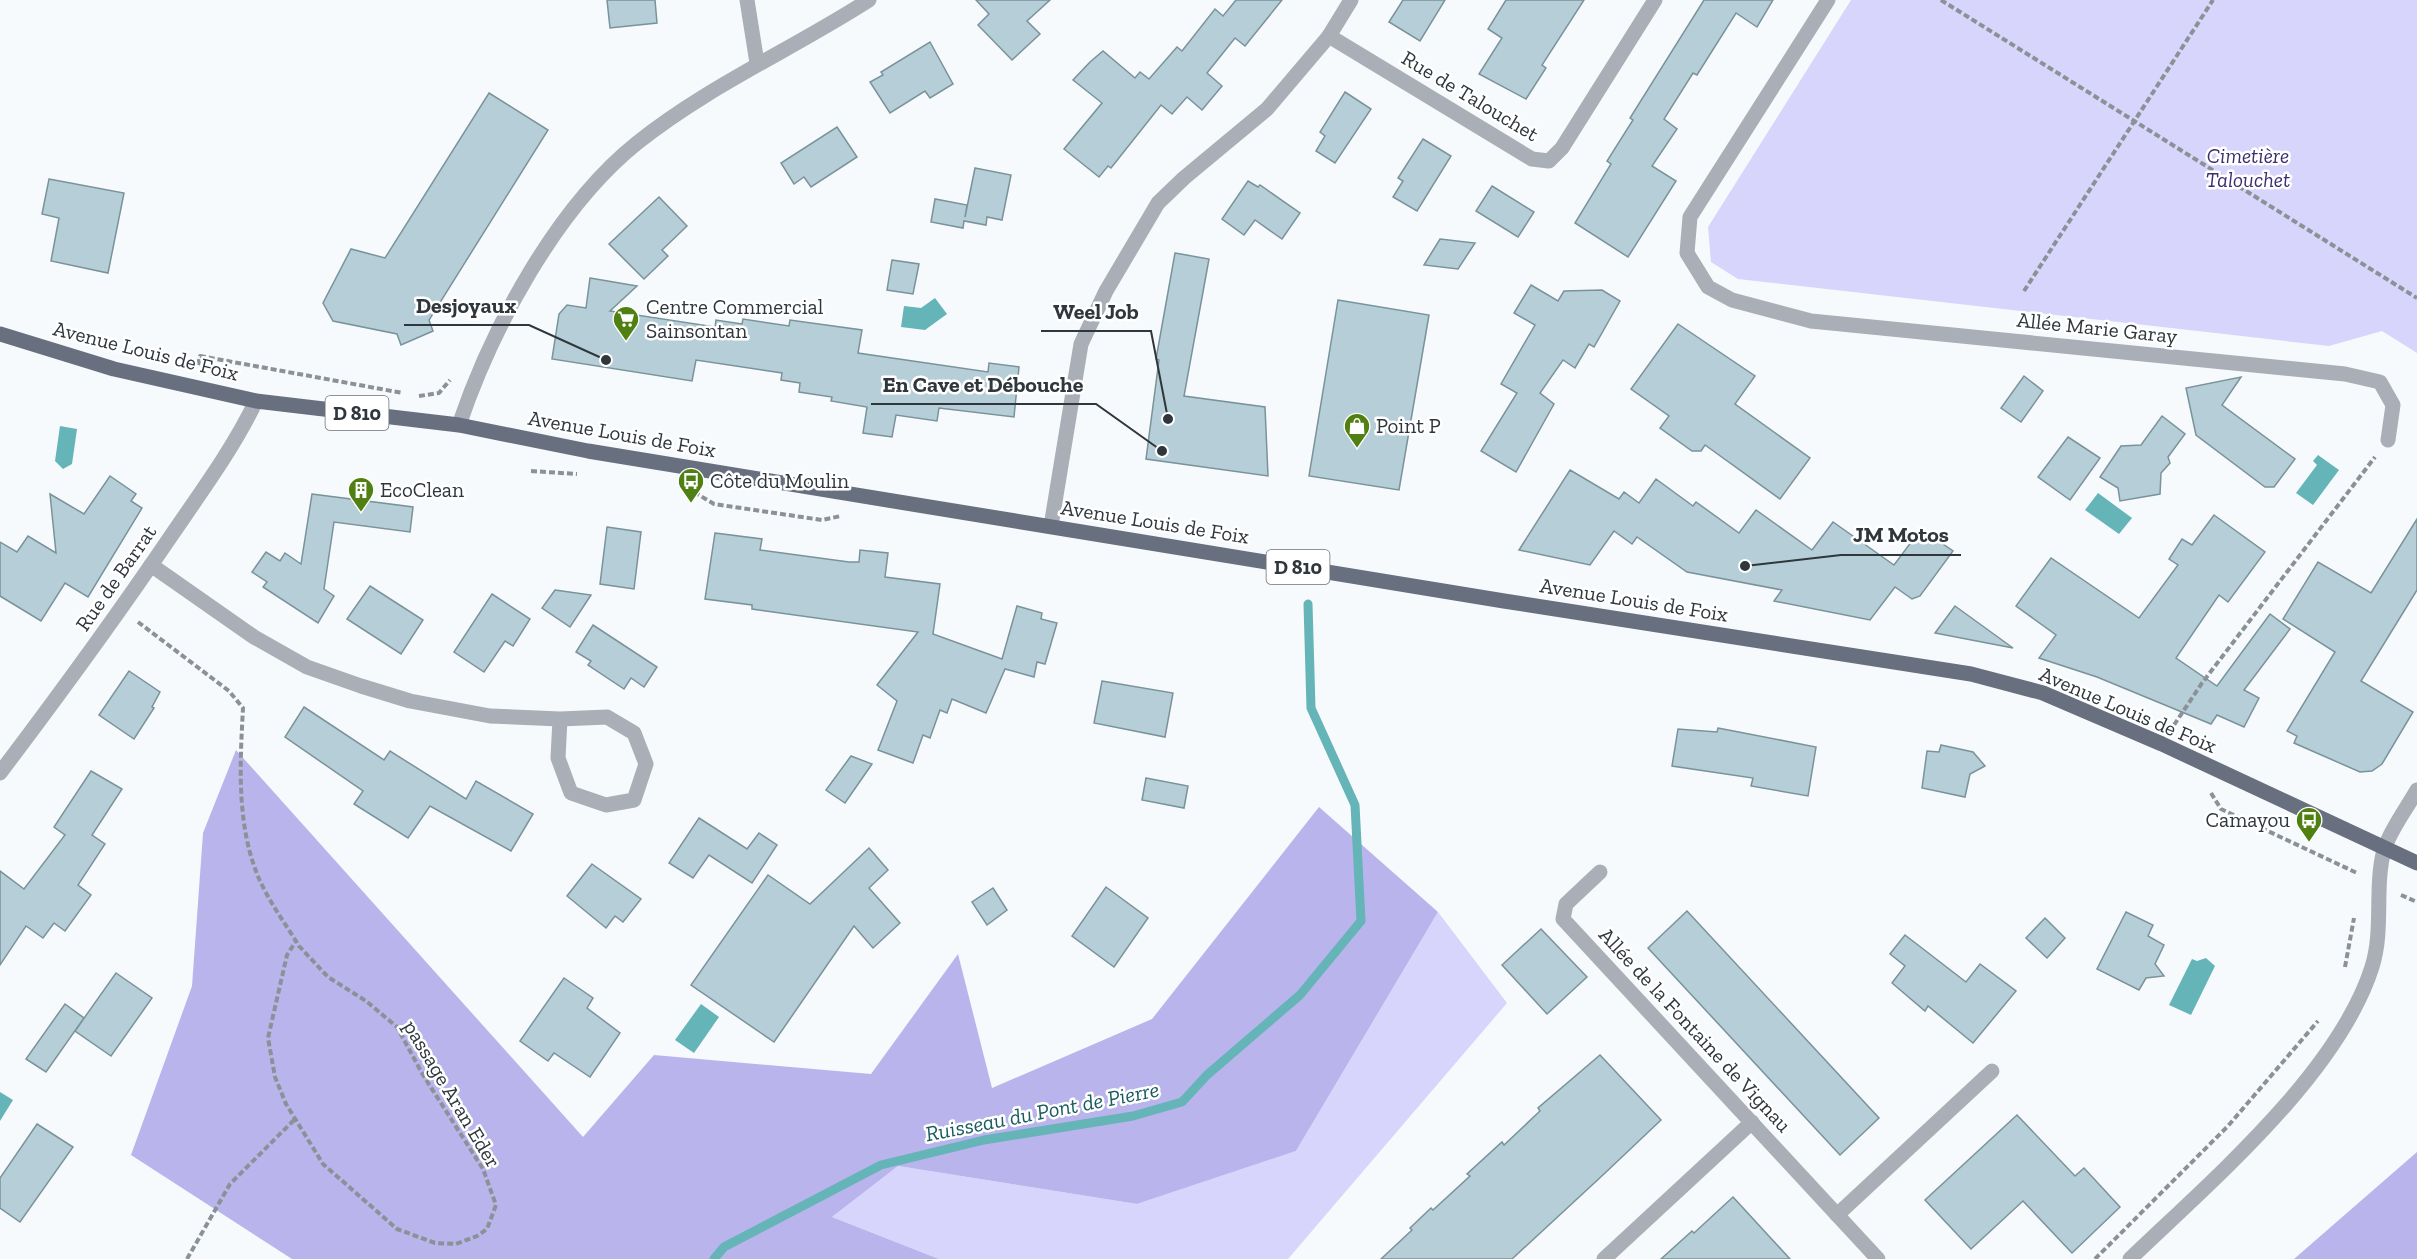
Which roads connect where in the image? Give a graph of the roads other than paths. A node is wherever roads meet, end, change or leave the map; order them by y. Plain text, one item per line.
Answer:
1 (747, 0) edge
2 (869, 0) edge
3 (1351, 0) edge
4 (1655, 0) edge
5 (1828, 0) edge
6 (1329, 36) junction
7 (757, 63) junction
8 (0, 334) edge
9 (256, 401) junction
10 (459, 425) junction
11 (2388, 440) road end
12 (1051, 526) junction
13 (151, 565) junction
14 (560, 719) junction
15 (0, 773) edge
16 (2417, 790) edge
17 (2385, 849) junction
18 (2417, 863) edge
19 (1600, 872) dead end
20 (1992, 1071) dead end
21 (1752, 1122) junction
22 (1838, 1215) junction
23 (1604, 1259) edge
24 (1878, 1259) edge
25 (2130, 1259) edge

1 - 7 street
2 - 7 street
3 - 6 street
4 - 6 street, Rue de Talouchet
5 - 11 street, Allée Marie Garay
6 - 12 street
7 - 10 street
8 - 9 main road, Avenue Louis de Foix / D 810
9 - 10 main road, Avenue Louis de Foix / D 810
9 - 13 street, Rue de Barrat
10 - 12 main road, Avenue Louis de Foix / D 810
12 - 17 main road, Avenue Louis de Foix / D 810
13 - 14 street
13 - 15 street, Rue de Barrat
14 - 14 street
16 - 17 street
17 - 18 main road, Avenue Louis de Foix / D 810
17 - 25 street
19 - 21 street, Allée de la Fontaine de Vignau
20 - 22 street
21 - 22 street, Allée de la Fontaine de Vignau
21 - 23 street
22 - 24 street, Allée de la Fontaine de Vignau

